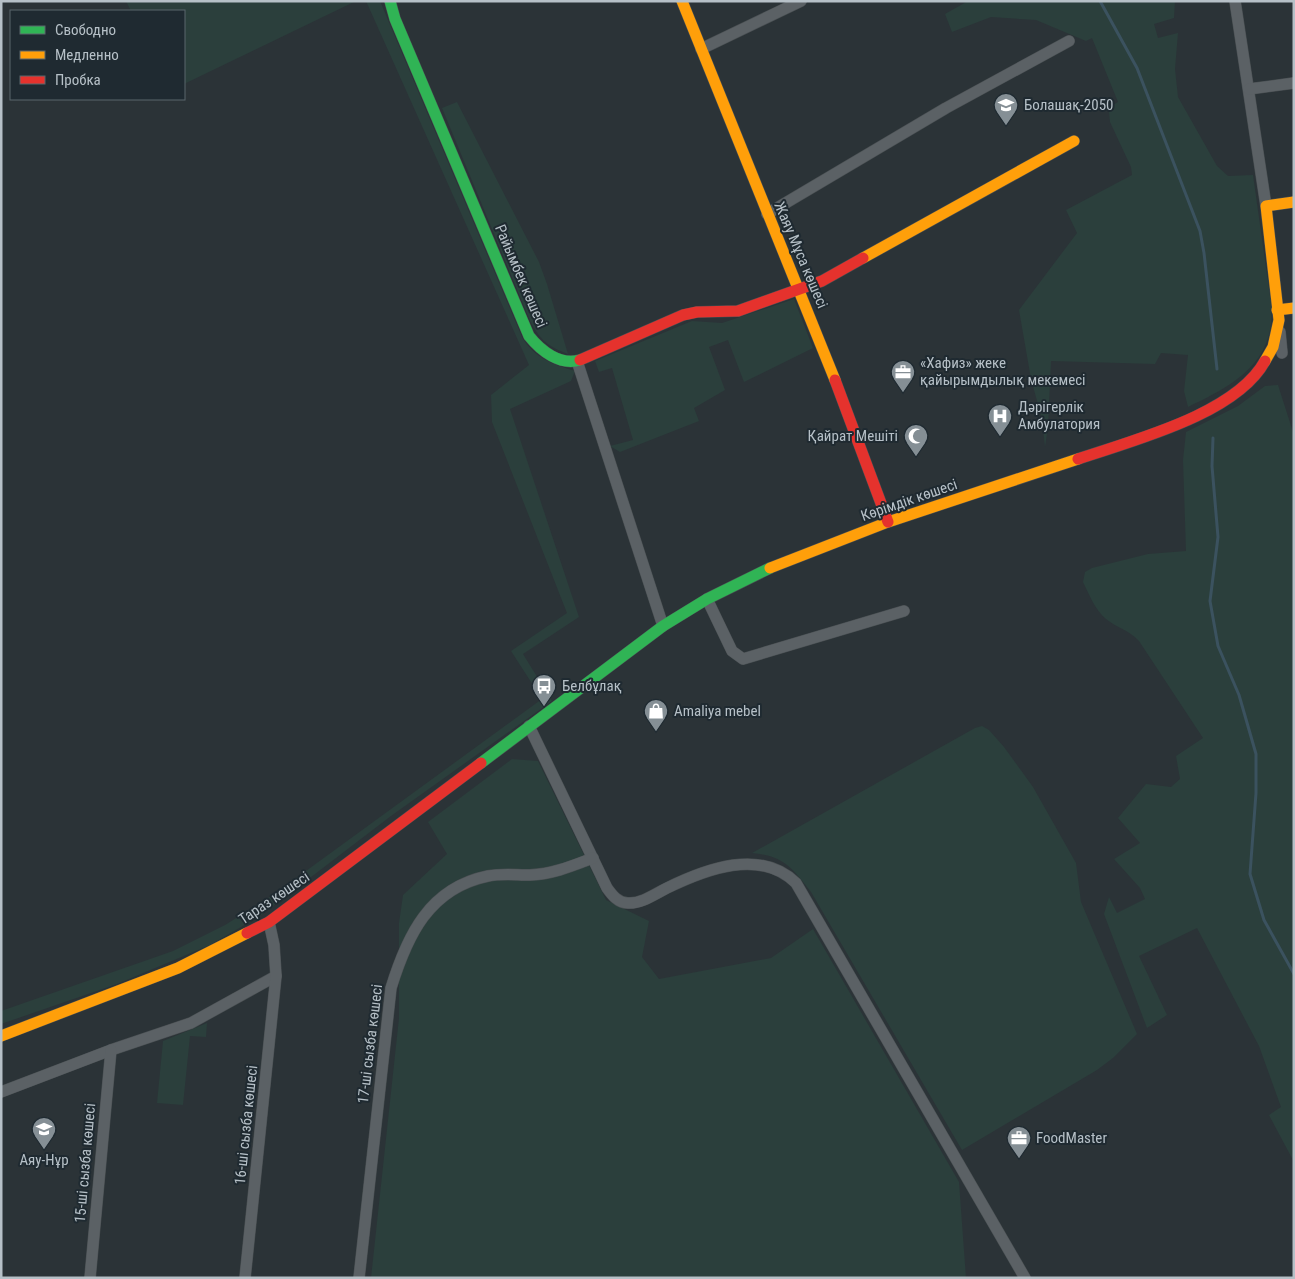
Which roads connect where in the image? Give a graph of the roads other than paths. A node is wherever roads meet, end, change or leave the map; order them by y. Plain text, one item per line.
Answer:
1 (390, 1) edge
2 (682, 1) edge
3 (801, 1) edge
4 (1235, 1) edge
5 (1069, 41) dead end
6 (701, 49) junction
7 (1294, 83) edge
8 (1249, 89) junction
9 (1074, 141) dead end
10 (1294, 202) edge
11 (1266, 206) junction
12 (767, 214) junction
13 (799, 290) junction
14 (1294, 308) edge
15 (1278, 315) junction
16 (1282, 353) dead end
17 (576, 361) junction
18 (888, 522) junction
19 (707, 599) junction
20 (904, 611) dead end
21 (663, 626) junction
22 (529, 726) junction
23 (593, 858) junction
24 (269, 922) junction
25 (276, 976) junction
26 (1, 1036) edge
27 (111, 1050) junction
28 (1, 1092) edge
29 (90, 1278) edge
30 (246, 1278) edge
31 (359, 1278) edge
32 (1025, 1278) edge

1 - 17 street, Райымбек көшесі
2 - 6 street, Жаяу Мұса көшесі
3 - 6 street
4 - 8 street
5 - 12 street
6 - 12 street, Жаяу Мұса көшесі
7 - 8 street
8 - 11 street
9 - 13 street
10 - 11 street
11 - 15 street, Көрімдік көшесі
12 - 13 street, Жаяу Мұса көшесі
13 - 17 street
13 - 18 street, Жаяу Мұса көшесі
14 - 15 street
15 - 16 street
15 - 18 street, Көрімдік көшесі
17 - 21 street
18 - 19 street, Көрімдік көшесі
19 - 20 street
19 - 21 street, Көрімдік көшесі
21 - 22 street, Көрімдік көшесі
22 - 23 street
22 - 24 street, Тараз көшесі
23 - 31 street, 17-ші сызба көшесі
23 - 32 street
24 - 25 street, 16-ші сызба көшесі
24 - 26 street, Тараз көшесі
25 - 27 street
25 - 30 street, 16-ші сызба көшесі
27 - 28 street
27 - 29 street, 15-ші сызба көшесі

